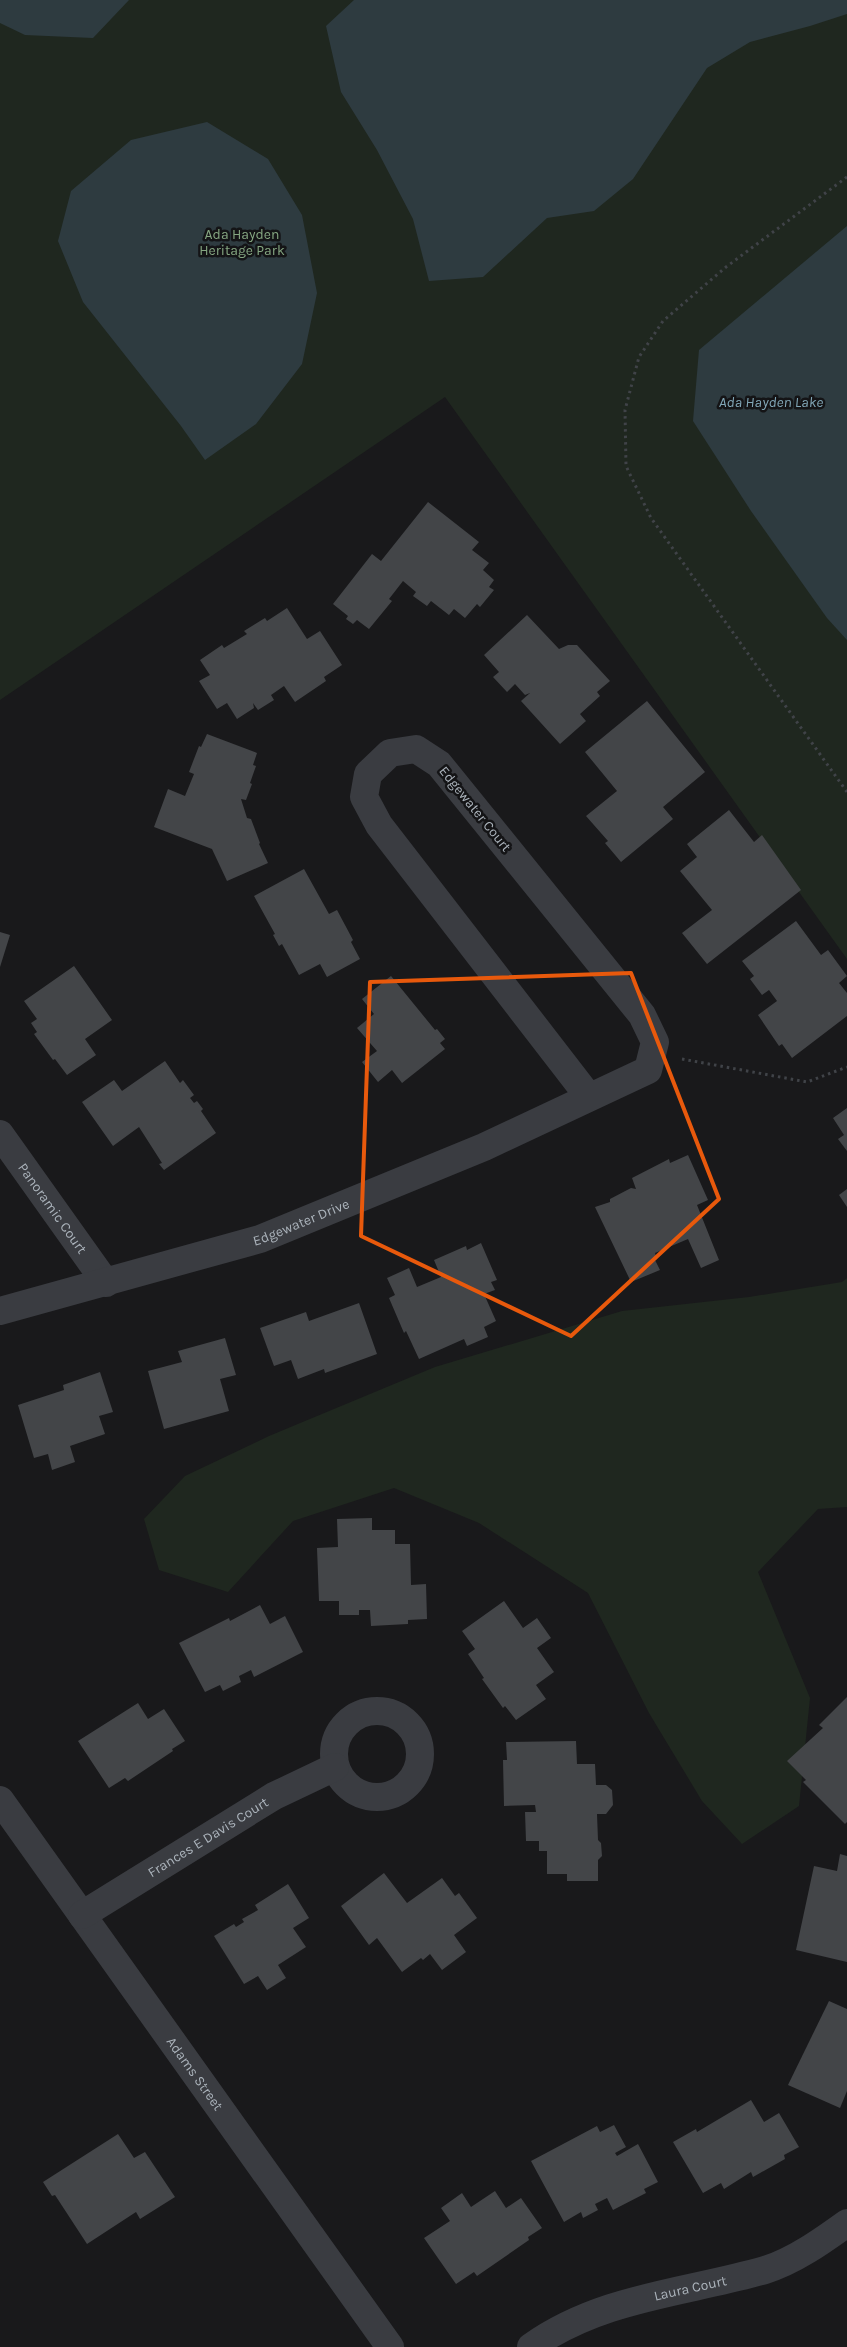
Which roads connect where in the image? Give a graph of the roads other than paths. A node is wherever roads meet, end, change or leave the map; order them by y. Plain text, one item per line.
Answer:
1 (589, 1097) junction
2 (0, 1134) edge
3 (106, 1283) junction
4 (4, 1301) edge
5 (335, 1767) dead end
6 (0, 1800) edge
7 (82, 1915) junction
8 (847, 2223) edge
9 (390, 2347) edge
10 (531, 2347) edge

1 - 1 street, Edgewater Court
1 - 3 street, Edgewater Drive
2 - 3 street, Panoramic Court
3 - 4 street, Edgewater Drive
5 - 7 street, Frances E Davis Court
6 - 7 street, Adams Street
7 - 9 street, Adams Street
8 - 10 street, Laura Court

